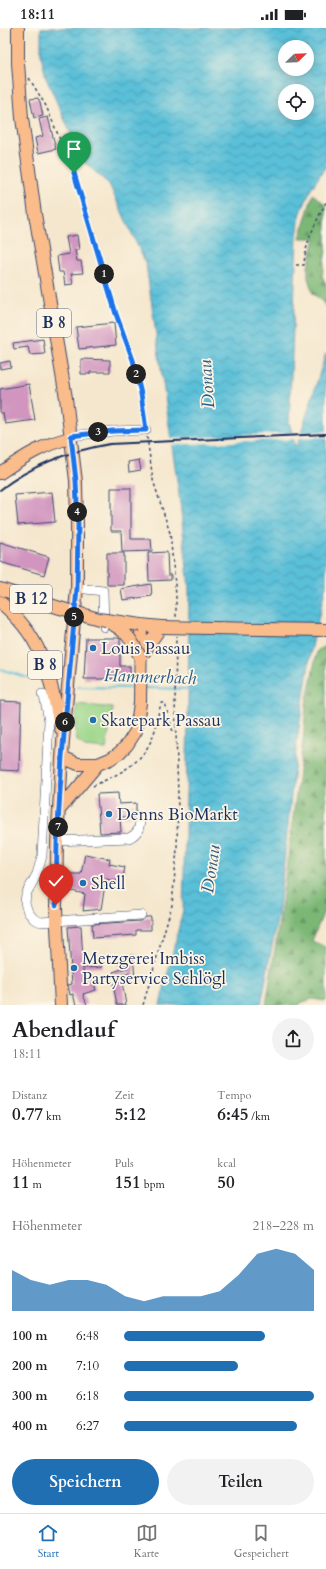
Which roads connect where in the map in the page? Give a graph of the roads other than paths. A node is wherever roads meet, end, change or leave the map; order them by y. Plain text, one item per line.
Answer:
1 (18, 28) edge
2 (146, 430) road end
3 (71, 437) junction
4 (0, 473) edge
5 (77, 588) junction
6 (1, 589) edge
7 (0, 602) edge
8 (102, 623) junction
9 (141, 625) junction
10 (161, 627) junction
11 (326, 630) edge
12 (141, 659) junction
13 (43, 695) dead end
14 (63, 741) junction
15 (62, 757) junction
16 (98, 764) junction
17 (60, 809) junction
18 (140, 817) dead end
19 (57, 842) junction
20 (141, 916) dead end
21 (56, 920) junction
22 (61, 1005) edge

1 - 3 main road, B 8
2 - 3 street
3 - 4 main road
3 - 5 main road, B 8
5 - 8 street
5 - 14 main road, B 8
6 - 8 main road, B 12, bridge
7 - 14 main road, B 8
8 - 9 main road, B 12, bridge
8 - 12 main road, bridge
9 - 10 main road, B 12
9 - 12 main road
10 - 11 main road, bridge
10 - 12 main road
12 - 16 main road
13 - 21 street
14 - 15 main road, B 8
15 - 16 main road
15 - 17 main road, B 8
16 - 17 main road
17 - 19 main road, B 8
18 - 19 street
19 - 21 main road, B 8
20 - 21 street
21 - 22 main road, B 8

